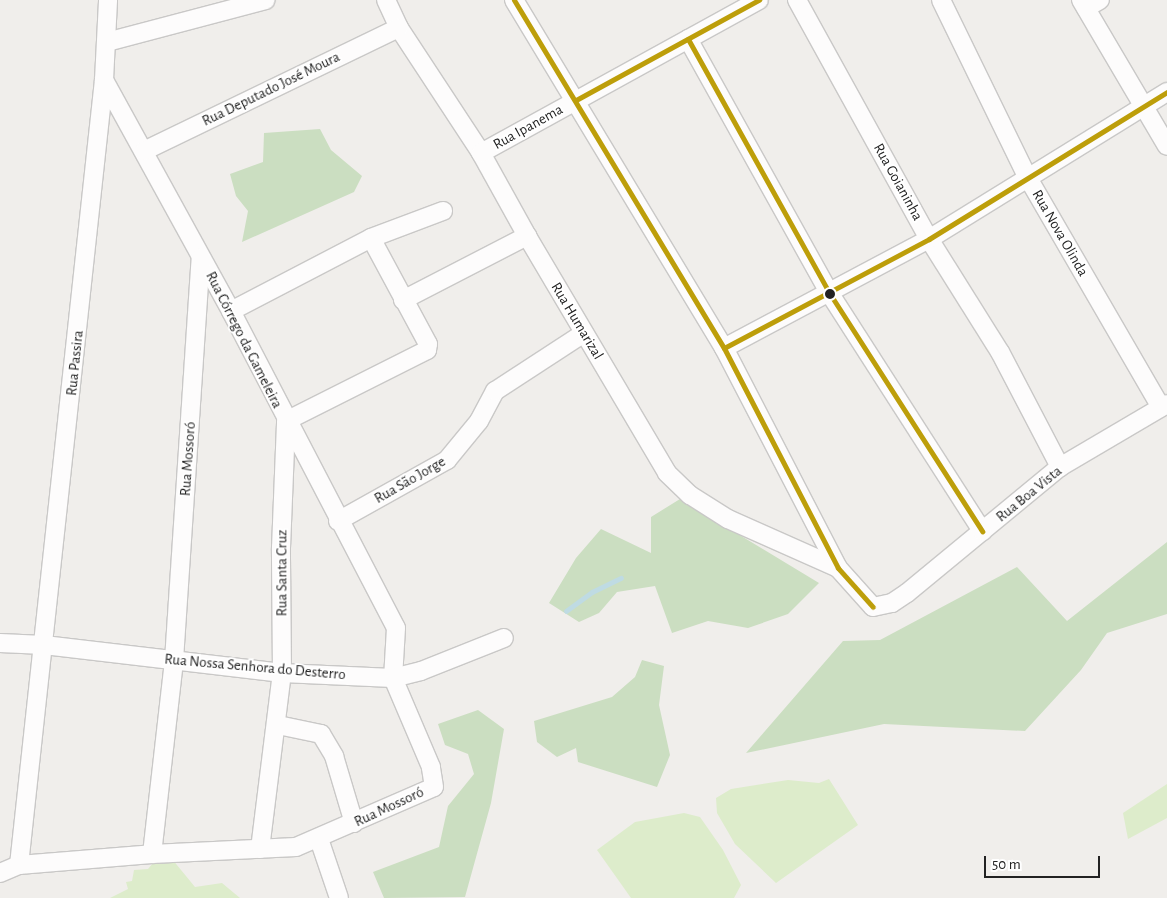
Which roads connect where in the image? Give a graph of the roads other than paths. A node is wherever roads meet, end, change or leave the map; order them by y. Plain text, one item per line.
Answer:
1 (108, 0) edge
2 (266, 0) edge
3 (386, 0) edge
4 (514, 0) edge
5 (759, 0) edge
6 (797, 0) edge
7 (941, 0) edge
8 (1089, 3) edge
9 (399, 28) junction
10 (688, 39) junction
11 (107, 42) junction
12 (104, 80) junction
13 (1167, 92) edge
14 (576, 100) junction
15 (1144, 104) junction
16 (1167, 146) edge
17 (144, 151) junction
18 (482, 153) junction
19 (1028, 178) junction
20 (443, 212) dead end
21 (527, 236) junction
22 (371, 238) junction
23 (930, 239) junction
24 (201, 258) junction
25 (830, 294) junction
26 (403, 300) junction
27 (231, 311) junction
28 (584, 333) junction
29 (724, 348) junction
30 (1164, 406) edge
31 (286, 421) junction
32 (1060, 467) junction
33 (338, 521) junction
34 (982, 531) junction
35 (838, 568) junction
36 (504, 638) dead end
37 (0, 644) edge
38 (44, 645) junction
39 (174, 660) junction
40 (282, 673) junction
41 (393, 678) junction
42 (278, 725) junction
43 (354, 823) junction
44 (319, 840) junction
45 (260, 849) junction
46 (152, 854) junction
47 (19, 865) junction
48 (0, 873) edge
49 (339, 898) edge

1 - 11 street
2 - 11 street
3 - 9 street, Rua Humarizal
4 - 14 street
5 - 10 street, Rua Ipanema
6 - 23 street, Rua Goianinha
7 - 19 street, Rua Nova Olinda
8 - 15 street
9 - 17 street, Rua Deputado José Moura
9 - 18 street, Rua Humarizal
10 - 14 street, Rua Ipanema
10 - 25 street
11 - 12 street
12 - 17 street, Rua Córrego da Gameleira
12 - 38 street, Rua Passira
13 - 15 street
14 - 18 street, Rua Ipanema
14 - 29 street
15 - 16 street
15 - 19 street
17 - 24 street, Rua Córrego da Gameleira
18 - 21 street, Rua Humarizal
19 - 23 street
19 - 30 street, Rua Nova Olinda
20 - 22 street
21 - 26 street
21 - 28 street, Rua Humarizal
22 - 26 street
22 - 27 street
23 - 25 street
23 - 32 street, Rua Goianinha
24 - 27 street, Rua Córrego da Gameleira
24 - 39 street, Rua Mossoró
25 - 29 street
25 - 34 street
26 - 31 street
27 - 31 street, Rua Córrego da Gameleira
28 - 33 street, Rua São Jorge
28 - 35 street, Rua Humarizal
29 - 35 street
30 - 32 street, Rua Boa Vista
31 - 33 street, Rua Córrego da Gameleira
31 - 40 street, Rua Santa Cruz
32 - 34 street, Rua Boa Vista
33 - 41 street, Rua Córrego da Gameleira
34 - 35 street, Rua Boa Vista
36 - 41 street, Rua Nossa Senhora do Desterro
37 - 38 street, Rua Nossa Senhora do Desterro
38 - 39 street, Rua Nossa Senhora do Desterro
38 - 47 street, Rua Passira
39 - 40 street, Rua Nossa Senhora do Desterro
39 - 46 street, Rua Mossoró
40 - 41 street, Rua Nossa Senhora do Desterro
40 - 42 street, Rua Santa Cruz
41 - 43 street, Rua Mossoró
42 - 43 street
42 - 45 street, Rua Santa Cruz
43 - 44 street, Rua Mossoró
44 - 45 street, Rua Mossoró
44 - 49 street
45 - 46 street, Rua Mossoró
46 - 47 street, Rua Mossoró
47 - 48 street, Rua Mossoró

